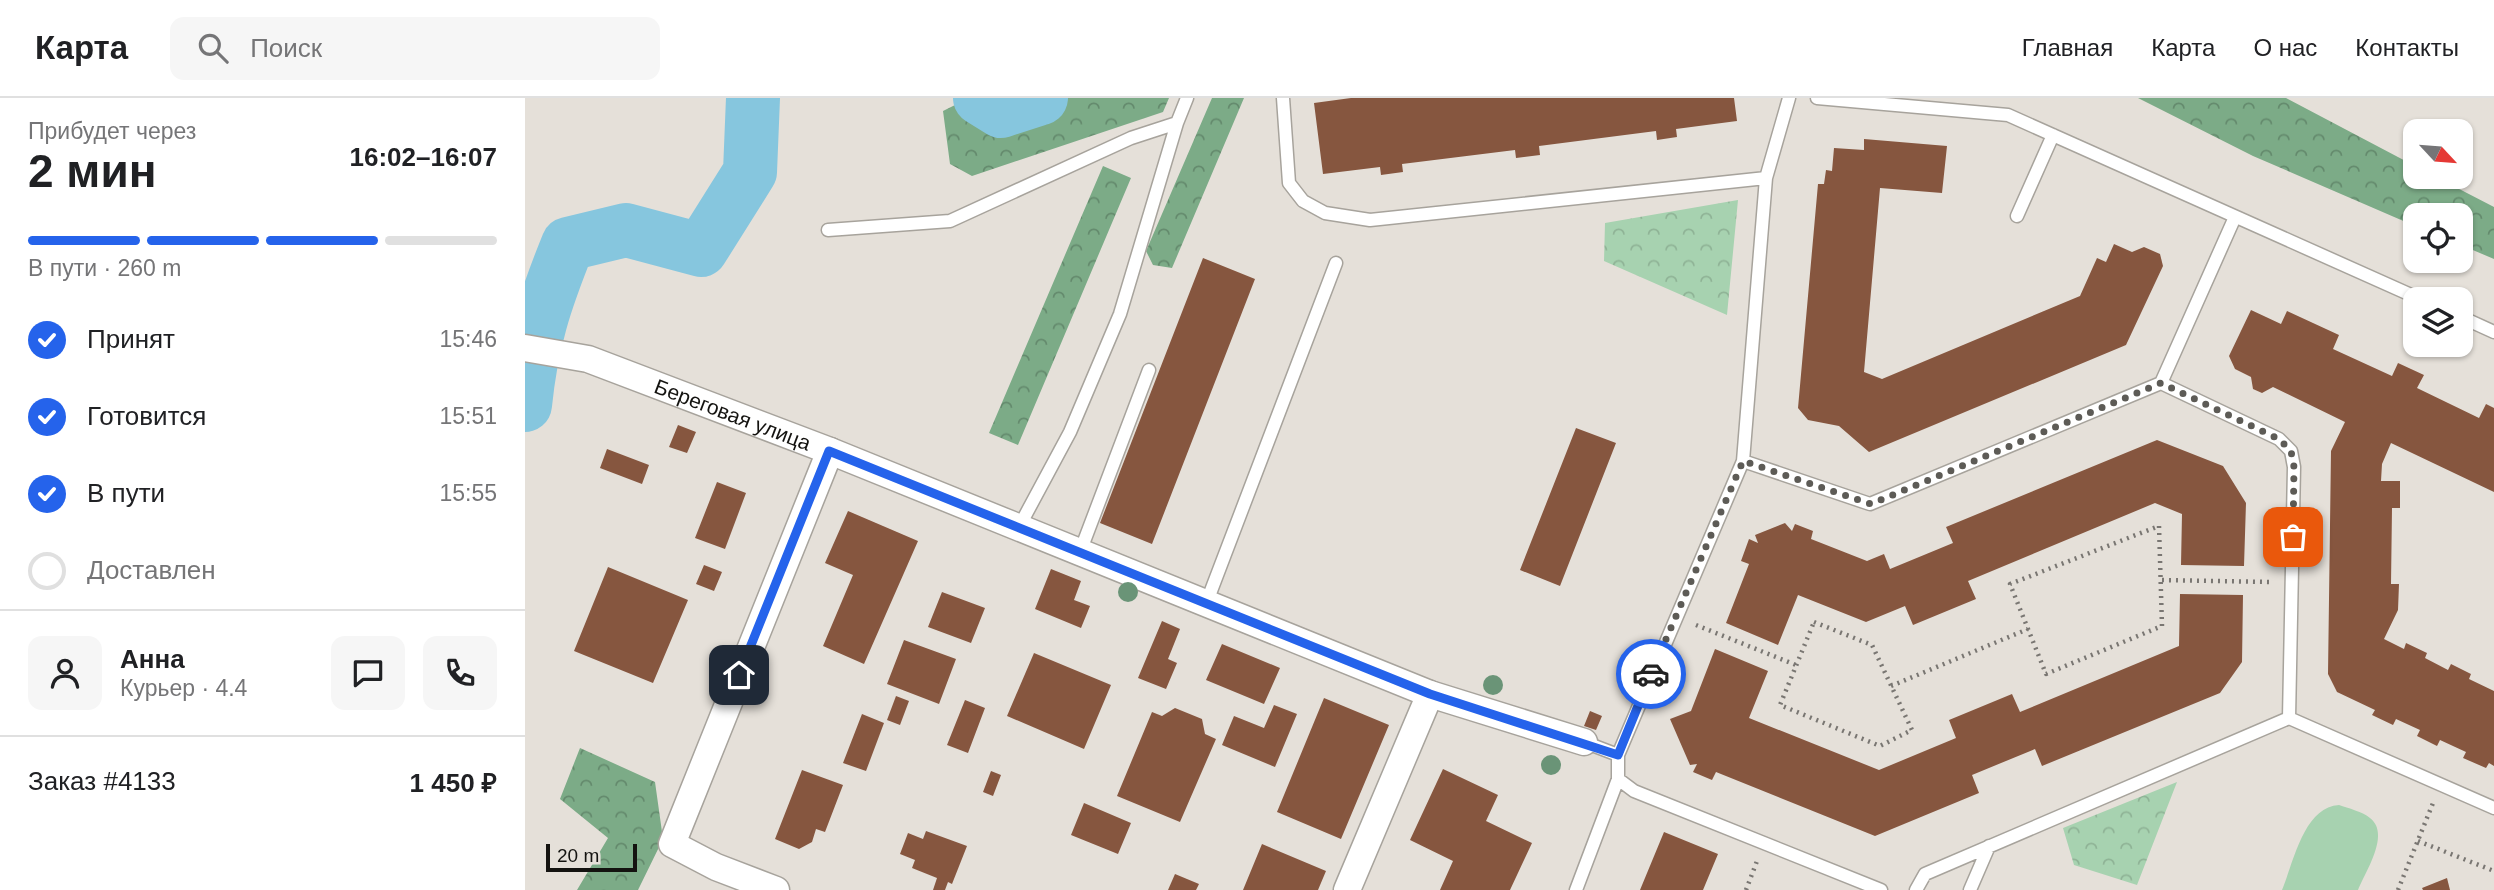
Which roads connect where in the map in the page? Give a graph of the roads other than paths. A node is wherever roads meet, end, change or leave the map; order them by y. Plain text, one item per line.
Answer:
1 (1187, 98) edge
2 (1283, 98) edge
3 (1789, 98) edge
4 (1817, 98) edge
5 (1177, 123) junction
6 (2053, 135) junction
7 (1766, 178) junction
8 (2017, 216) dead end
9 (2235, 217) junction
10 (828, 230) dead end
11 (1336, 263) dead end
12 (2403, 291) edge
13 (2473, 322) edge
14 (2494, 332) edge
15 (525, 348) edge
16 (1149, 370) dead end
17 (2161, 383) junction
18 (829, 451) junction
19 (1743, 461) junction
20 (1019, 527) junction
21 (1080, 552) junction
22 (1206, 604) junction
23 (1430, 694) junction
24 (2289, 718) junction
25 (1584, 743) joint
26 (1618, 755) junction
27 (1618, 779) junction
28 (2494, 808) edge
29 (1989, 846) junction
30 (776, 890) edge
31 (1347, 890) edge
32 (1576, 890) edge
33 (1881, 890) edge
34 (1916, 890) edge
35 (1970, 890) edge

1 - 5 lane
2 - 7 lane
3 - 7 lane
4 - 6 lane
5 - 10 lane
5 - 20 lane
6 - 8 lane
6 - 9 lane
7 - 19 lane
9 - 12 lane
9 - 17 lane
11 - 22 lane
13 - 14 lane
15 - 18 street, Береговая улица
16 - 21 lane
17 - 19 lane
17 - 24 lane
18 - 20 street, Береговая улица
18 - 30 street
19 - 26 lane
20 - 21 street, Береговая улица
21 - 22 street, Береговая улица
22 - 23 street, Береговая улица
23 - 25 street, Береговая улица
23 - 31 street
24 - 28 lane
24 - 29 lane
25 - 26 lane
26 - 27 lane
27 - 32 lane
27 - 33 lane
29 - 34 lane
29 - 35 lane

